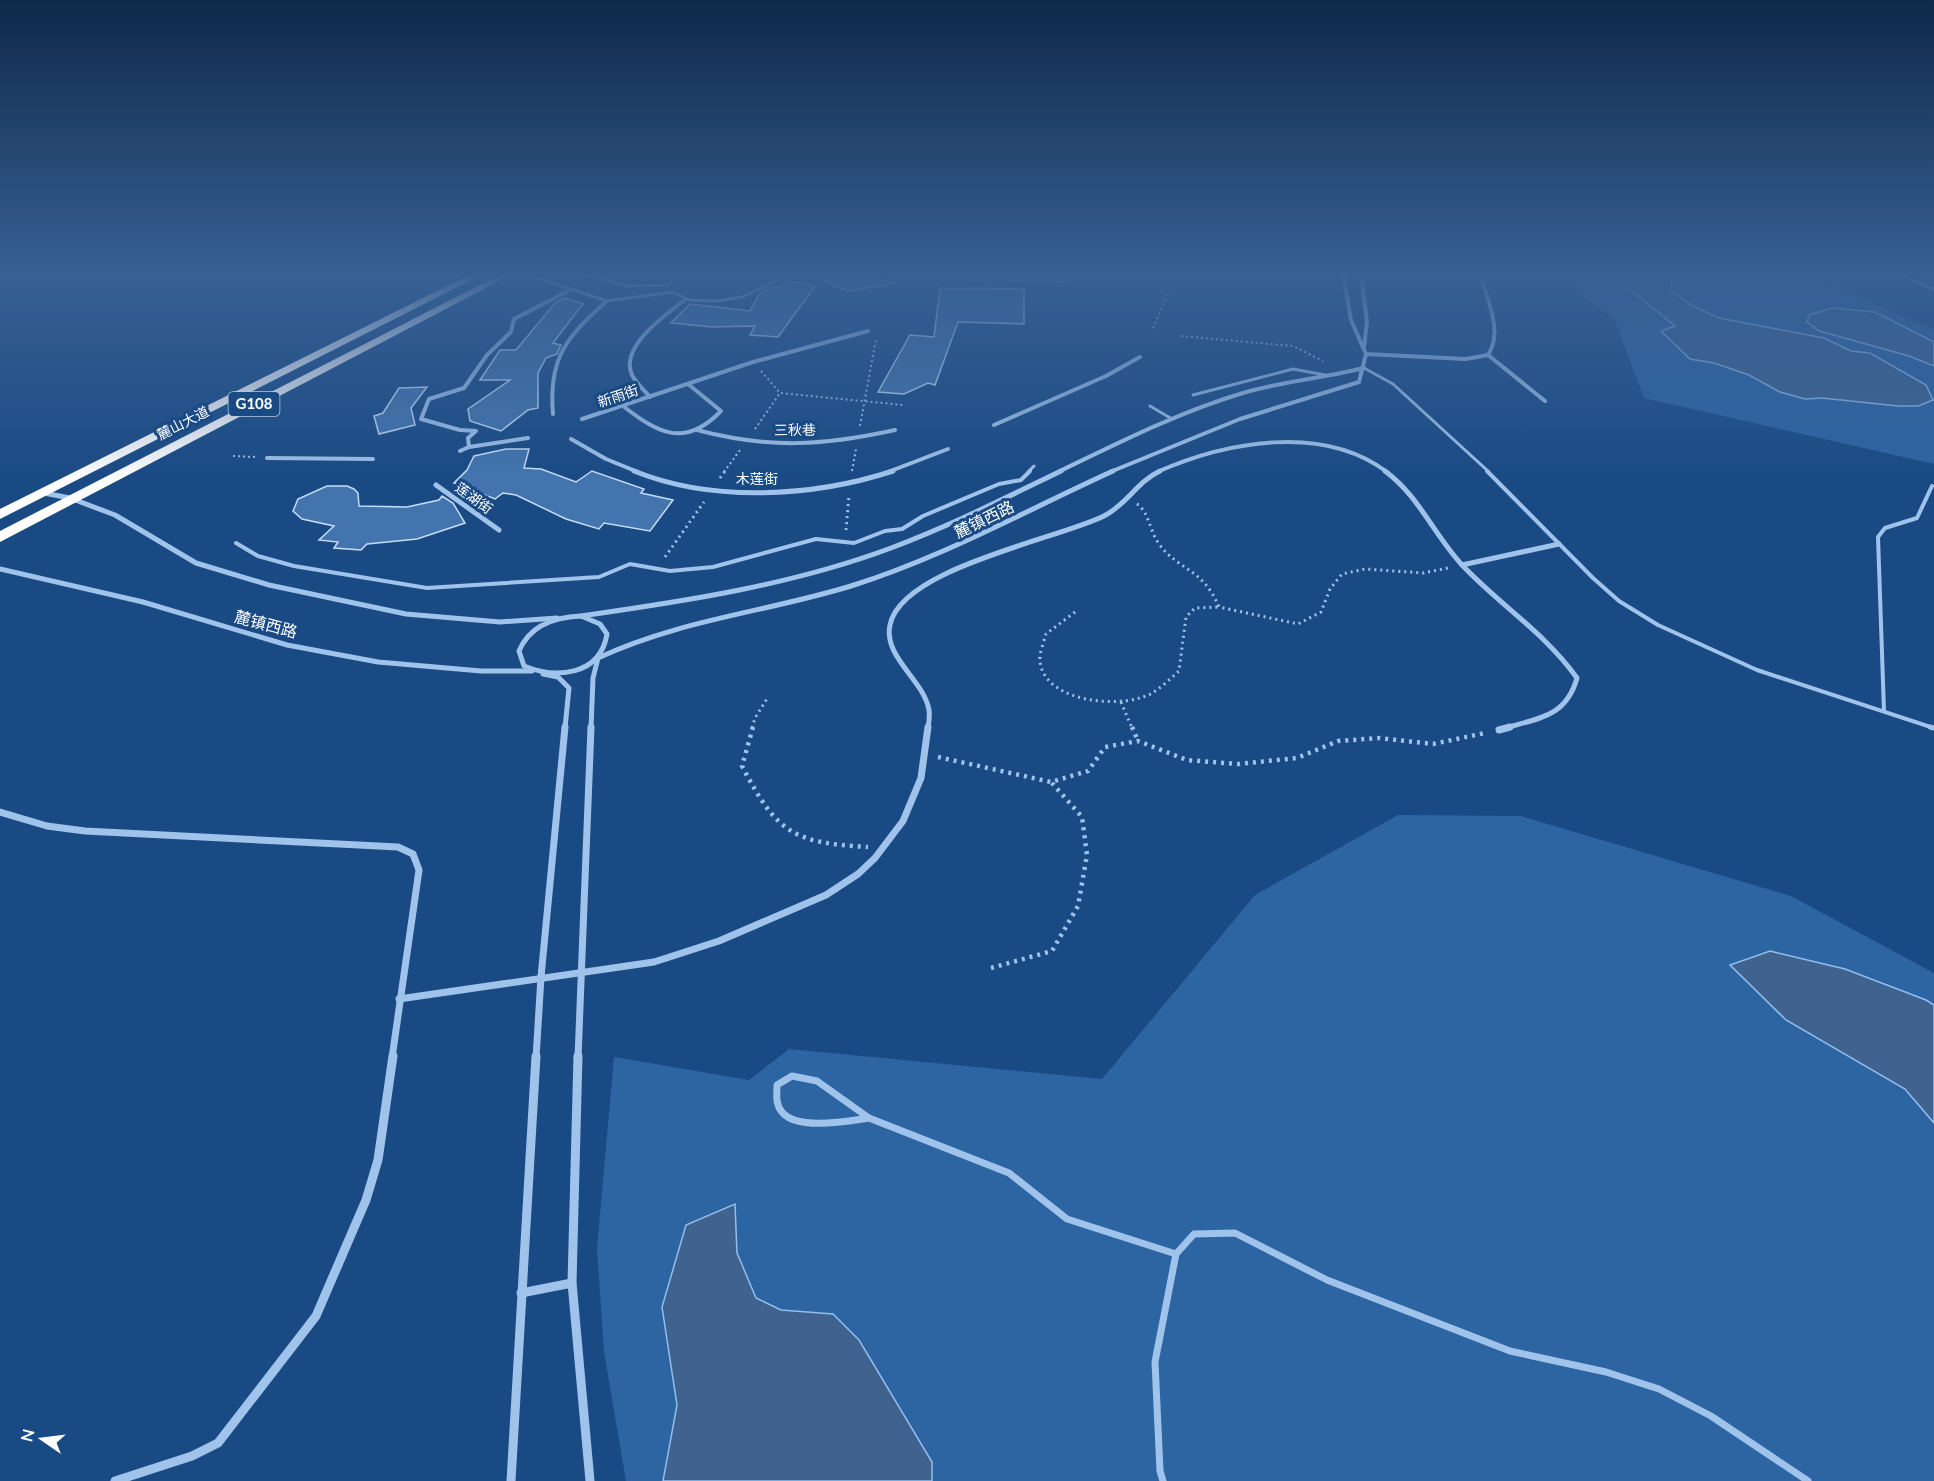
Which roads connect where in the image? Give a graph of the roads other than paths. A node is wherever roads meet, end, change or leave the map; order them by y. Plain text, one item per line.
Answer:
1 (343, 342) edge
2 (375, 342) edge
3 (500, 342) edge
4 (568, 342) edge
5 (639, 342) edge
6 (827, 342) edge
7 (1362, 342) edge
8 (1367, 342) edge
9 (1495, 342) edge
10 (1364, 347) junction
11 (1366, 354) junction
12 (1488, 355) junction
13 (1140, 357) dead end
14 (1364, 368) junction
15 (1325, 375) junction
16 (688, 384) junction
17 (1193, 395) dead end
18 (650, 396) junction
19 (1545, 401) dead end
20 (623, 406) junction
21 (1150, 406) dead end
22 (553, 414) dead end
23 (1172, 418) junction
24 (582, 419) dead end
25 (994, 425) dead end
26 (697, 430) junction
27 (895, 430) dead end
28 (528, 438) dead end
29 (571, 439) dead end
30 (469, 447) junction
31 (948, 449) dead end
32 (460, 451) dead end
33 (267, 458) road end
34 (373, 459) dead end
35 (1034, 466) dead end
36 (436, 486) dead end
37 (1932, 486) dead end
38 (44, 493) junction
39 (70, 498) junction
40 (0, 515) edge
41 (499, 530) dead end
42 (0, 537) edge
43 (236, 543) dead end
44 (1558, 544) junction
45 (1462, 565) junction
46 (0, 568) edge
47 (581, 616) junction
48 (557, 618) junction
49 (598, 658) junction
50 (531, 671) junction
51 (543, 675) junction
52 (1884, 711) junction
53 (1934, 728) edge
54 (1499, 730) road end
55 (0, 812) edge
56 (580, 974) junction
57 (541, 977) junction
58 (399, 999) junction
59 (869, 1118) junction
60 (1176, 1254) junction
61 (572, 1283) junction
62 (521, 1293) junction
63 (115, 1481) edge
64 (511, 1481) edge
65 (591, 1481) edge
66 (1163, 1481) edge
67 (1808, 1481) edge

1 - 38 highway, 麓山大道 / G108
2 - 39 highway, 麓山大道 / G108
3 - 30 street
4 - 22 street
5 - 18 street
6 - 16 street, 新雨街
7 - 10 street
8 - 10 street
9 - 12 street
10 - 11 street
11 - 12 street
11 - 14 street
12 - 19 street
13 - 25 street
14 - 15 street
14 - 44 lane
14 - 49 street, 麓镇西路
15 - 17 lane
15 - 23 street
16 - 18 street, 新雨街
16 - 26 street, 三秋巷
18 - 20 street, 新雨街
20 - 24 street, 新雨街
20 - 26 street, 三秋巷
21 - 23 lane
23 - 47 street
26 - 27 street, 三秋巷
28 - 30 street
29 - 31 street, 木莲街
30 - 32 street
33 - 34 street
35 - 43 lane
36 - 41 street, 莲湖街
37 - 52 lane
38 - 39 street
38 - 40 highway, 麓山大道 / G108
39 - 42 highway, 麓山大道 / G108
39 - 48 street
44 - 45 street
44 - 52 lane
45 - 54 street
45 - 56 street
46 - 50 street, 麓镇西路
47 - 48 street
47 - 49 street
48 - 50 street
49 - 51 street
49 - 56 street
50 - 51 street
51 - 57 street
52 - 53 lane
55 - 58 street
56 - 57 street
56 - 61 street
57 - 58 street
57 - 62 street
58 - 63 street
59 - 59 lane
59 - 60 lane
60 - 66 lane
60 - 67 lane
61 - 62 street
61 - 65 street
62 - 64 street

